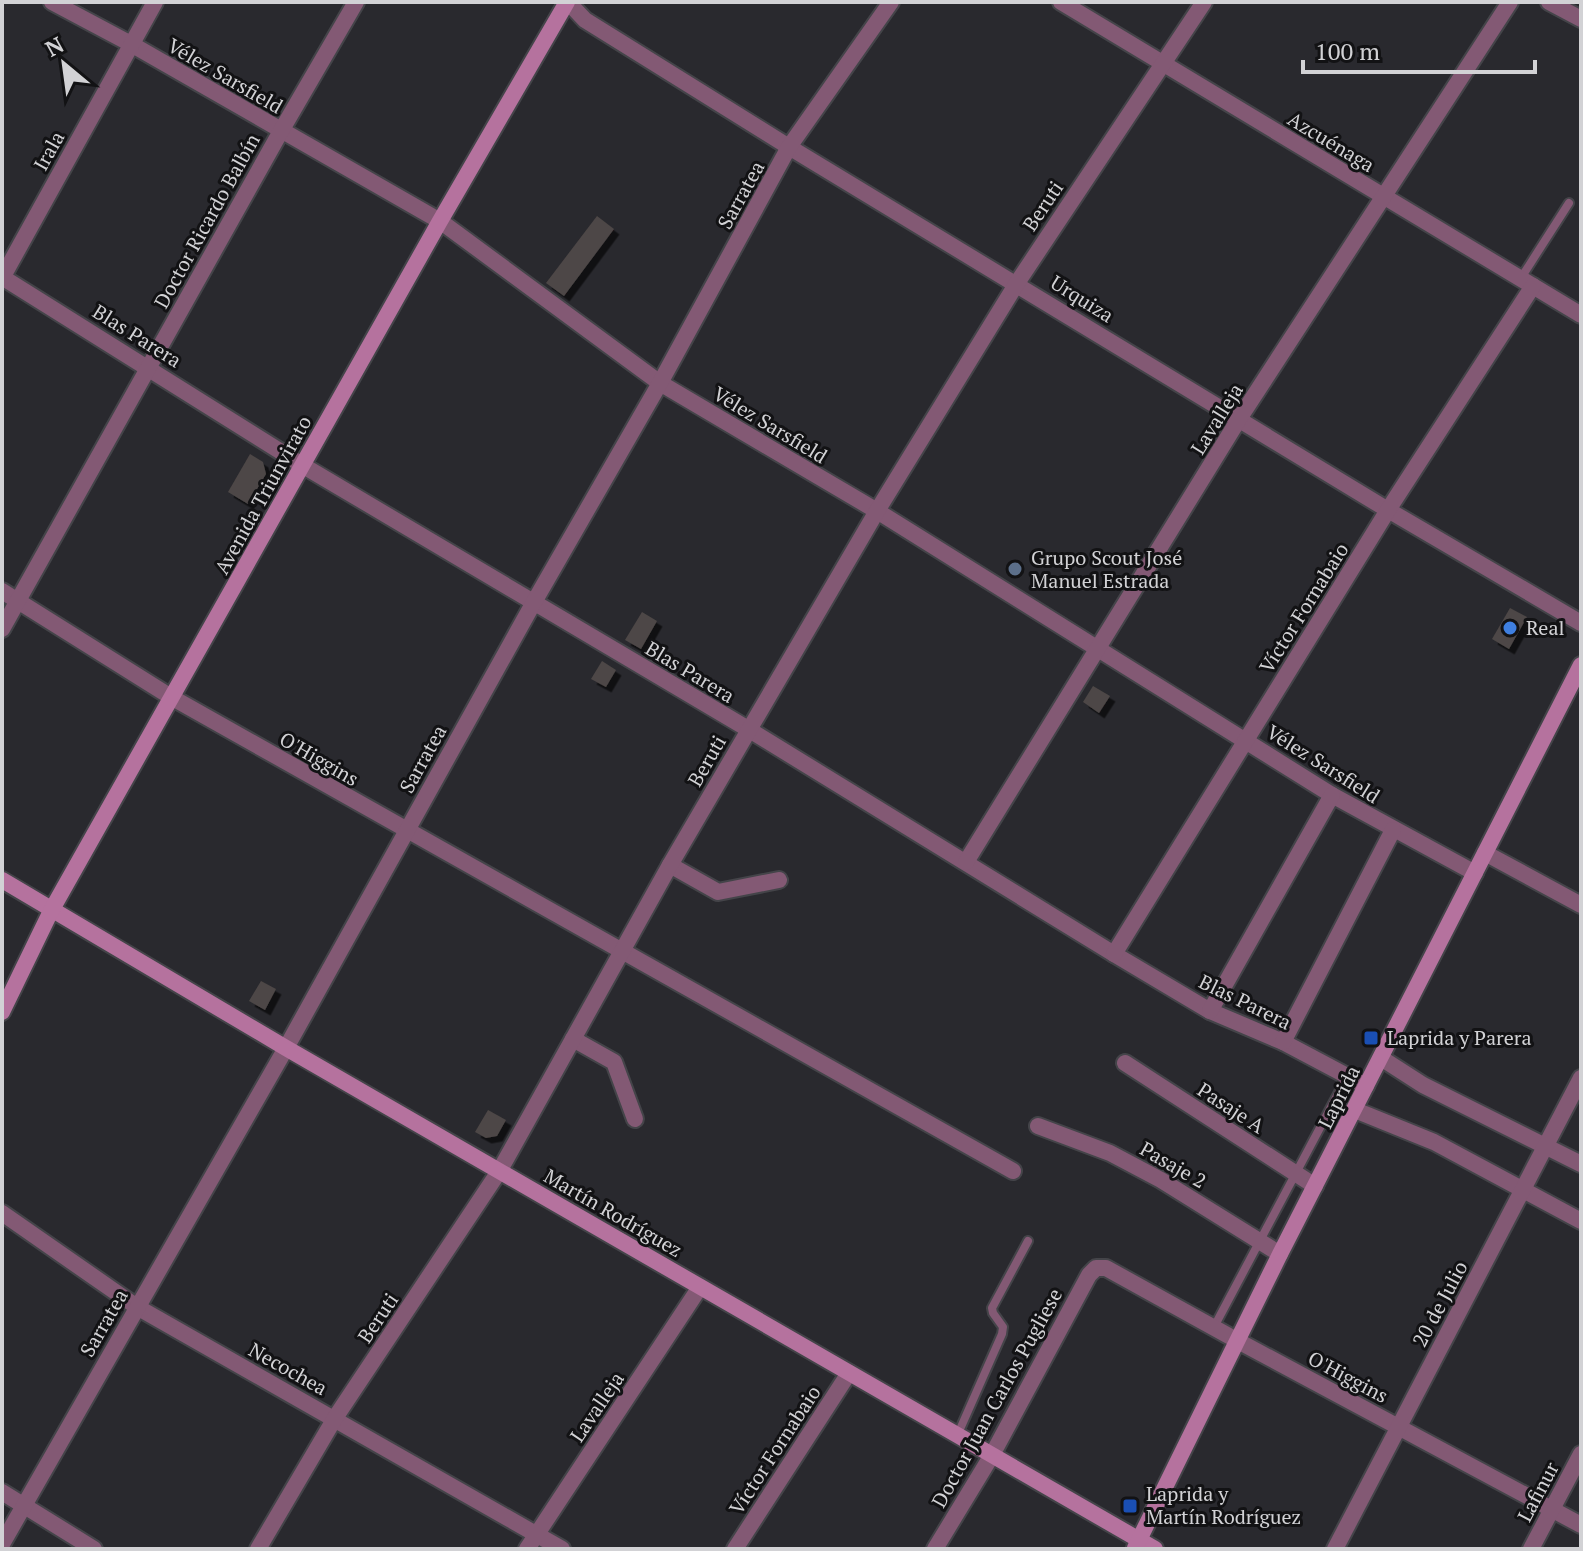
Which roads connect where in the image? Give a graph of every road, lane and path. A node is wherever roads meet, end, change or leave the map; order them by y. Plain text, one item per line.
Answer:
1 (52, 2) edge
2 (155, 2) edge
3 (356, 2) edge
4 (568, 2) edge
5 (891, 2) edge
6 (1061, 2) edge
7 (1204, 2) edge
8 (1510, 2) edge
9 (1549, 2) edge
10 (1581, 19) edge
11 (131, 44) junction
12 (1162, 64) junction
13 (281, 131) junction
14 (789, 147) junction
15 (1383, 196) junction
16 (1569, 203) dead end
17 (440, 221) junction
18 (2, 277) edge
19 (1017, 283) junction
20 (1527, 283) junction
21 (1581, 315) edge
22 (148, 367) junction
23 (660, 383) junction
24 (1239, 419) junction
25 (302, 465) junction
26 (1388, 510) junction
27 (877, 511) junction
28 (2, 591) edge
29 (18, 601) junction
30 (534, 602) junction
31 (1581, 623) edge
32 (2, 629) edge
33 (1099, 650) junction
34 (1581, 665) edge
35 (171, 697) junction
36 (748, 729) junction
37 (1246, 739) junction
38 (1332, 795) junction
39 (1393, 830) junction
40 (405, 832) junction
41 (1485, 853) junction
42 (966, 862) junction
43 (670, 865) junction
44 (1475, 873) junction
45 (2, 880) edge
46 (779, 880) dead end
47 (1581, 905) edge
48 (51, 911) junction
49 (622, 951) junction
50 (1114, 954) junction
51 (1210, 1011) junction
52 (2, 1012) edge
53 (573, 1039) junction
54 (1283, 1042) junction
55 (286, 1048) junction
56 (1381, 1058) junction
57 (1125, 1063) dead end
58 (1347, 1077) junction
59 (1581, 1078) edge
60 (1366, 1086) junction
61 (1355, 1110) junction
62 (635, 1119) dead end
63 (1038, 1126) dead end
64 (1544, 1145) junction
65 (1581, 1164) edge
66 (500, 1170) junction
67 (1013, 1171) dead end
68 (1297, 1174) junction
69 (1315, 1186) junction
70 (1522, 1190) junction
71 (2, 1213) edge
72 (1581, 1221) edge
73 (1028, 1241) dead end
74 (1261, 1242) junction
75 (1280, 1254) junction
76 (1096, 1268) joint
77 (700, 1287) junction
78 (137, 1307) junction
79 (1214, 1328) junction
80 (1238, 1341) junction
81 (849, 1373) junction
82 (335, 1418) junction
83 (1399, 1427) junction
84 (957, 1436) junction
85 (1581, 1454) edge
86 (992, 1455) junction
87 (2, 1492) edge
88 (24, 1505) junction
89 (1552, 1509) junction
90 (1581, 1525) edge
91 (532, 1542) edge
92 (2, 1544) edge
93 (1137, 1544) edge
94 (94, 1549) edge
95 (258, 1549) edge
96 (562, 1549) edge
97 (735, 1549) edge
98 (935, 1549) edge
99 (1155, 1549) edge
100 (1335, 1549) edge
101 (1531, 1549) edge

1 - 11 street, Vélez Sarsfield
2 - 11 street, Irala
3 - 13 street, Doctor Ricardo Balbín
4 - 14 street, Urquiza
4 - 17 street, Avenida Triunvirato
5 - 14 street, Sarratea
6 - 12 street, Azcuénaga
7 - 12 street, Beruti
8 - 15 street, Lavalleja
9 - 10 street
11 - 13 street, Vélez Sarsfield
11 - 18 street, Irala
12 - 15 street, Azcuénaga
12 - 19 street, Beruti
13 - 17 street, Vélez Sarsfield
13 - 22 street, Doctor Ricardo Balbín
14 - 19 street, Urquiza
14 - 23 street, Sarratea
15 - 20 street, Azcuénaga
15 - 24 street, Lavalleja
16 - 20 lane
17 - 23 street, Vélez Sarsfield
17 - 25 street, Avenida Triunvirato
18 - 22 street, Blas Parera
19 - 24 street, Urquiza
19 - 27 street, Beruti
20 - 21 street, Azcuénaga
20 - 26 street, Víctor Fornabaio
22 - 25 street, Blas Parera
22 - 29 street, Doctor Ricardo Balbín
23 - 27 street, Vélez Sarsfield
23 - 30 street, Sarratea
24 - 26 street, Urquiza
24 - 33 street, Lavalleja
25 - 30 street, Blas Parera
25 - 35 street, Avenida Triunvirato
26 - 31 street, Urquiza
26 - 37 street, Víctor Fornabaio
27 - 33 street, Vélez Sarsfield
27 - 36 street, Beruti
28 - 29 street, O'Higgins
29 - 32 street, Doctor Ricardo Balbín
29 - 35 street, O'Higgins
30 - 36 street, Blas Parera
30 - 40 street, Sarratea
33 - 37 street, Vélez Sarsfield
33 - 42 street, Lavalleja
34 - 41 street, Laprida
35 - 40 street, O'Higgins
35 - 48 street, Avenida Triunvirato
36 - 42 street, Blas Parera
36 - 43 street, Beruti
37 - 38 street, Vélez Sarsfield
37 - 50 street, Víctor Fornabaio
38 - 39 street, Vélez Sarsfield
38 - 51 street
39 - 44 street, Vélez Sarsfield
39 - 54 street
40 - 49 street, O'Higgins
40 - 55 street, Sarratea
41 - 44 street, Laprida
41 - 47 street
42 - 50 street, Blas Parera
43 - 46 street
43 - 49 street, Beruti
44 - 56 street, Laprida
45 - 48 street, Martín Rodríguez
48 - 52 street, Avenida Triunvirato
48 - 55 street, Martín Rodríguez
49 - 53 street, Beruti
49 - 67 street, O'Higgins
50 - 51 street, Blas Parera
51 - 54 street, Blas Parera
53 - 62 street
53 - 66 street, Beruti
54 - 58 street, Blas Parera
55 - 66 street, Martín Rodríguez
55 - 78 street, Sarratea
56 - 60 street, Laprida
56 - 64 street
57 - 68 street, Pasaje A
58 - 60 street, Blas Parera
58 - 68 lane
59 - 64 street, 20 de Julio
60 - 61 street, Laprida
61 - 69 street, Laprida
61 - 70 street
63 - 74 street, Pasaje 2
64 - 65 street
64 - 70 street, 20 de Julio
66 - 77 street, Martín Rodríguez
66 - 82 street, Beruti
68 - 69 street, Pasaje A
68 - 74 lane
69 - 75 street, Laprida
70 - 72 street
70 - 83 street, 20 de Julio
71 - 78 street, Necochea
73 - 84 lane
74 - 75 street, Pasaje 2
74 - 79 lane
75 - 80 street, Laprida
76 - 79 street, O'Higgins
76 - 86 street, Doctor Juan Carlos Pugliese
77 - 81 street, Martín Rodríguez
77 - 91 street, Lavalleja
78 - 82 street, Necochea
78 - 88 street, Sarratea
79 - 80 street, O'Higgins
80 - 83 street, O'Higgins
80 - 93 street, Laprida
81 - 84 street, Martín Rodríguez
81 - 97 street, Víctor Fornabaio
82 - 91 street, Necochea
82 - 95 street, Beruti
83 - 89 street, O'Higgins
83 - 100 street, 20 de Julio
84 - 86 street, Martín Rodríguez
85 - 89 street, Lafinur
86 - 93 street, Martín Rodríguez
86 - 98 street, Doctor Juan Carlos Pugliese
87 - 88 street
88 - 92 street, Sarratea
88 - 94 street
89 - 90 street, O'Higgins
89 - 101 street, Lafinur
91 - 96 street, Necochea
93 - 99 street, Martín Rodríguez

